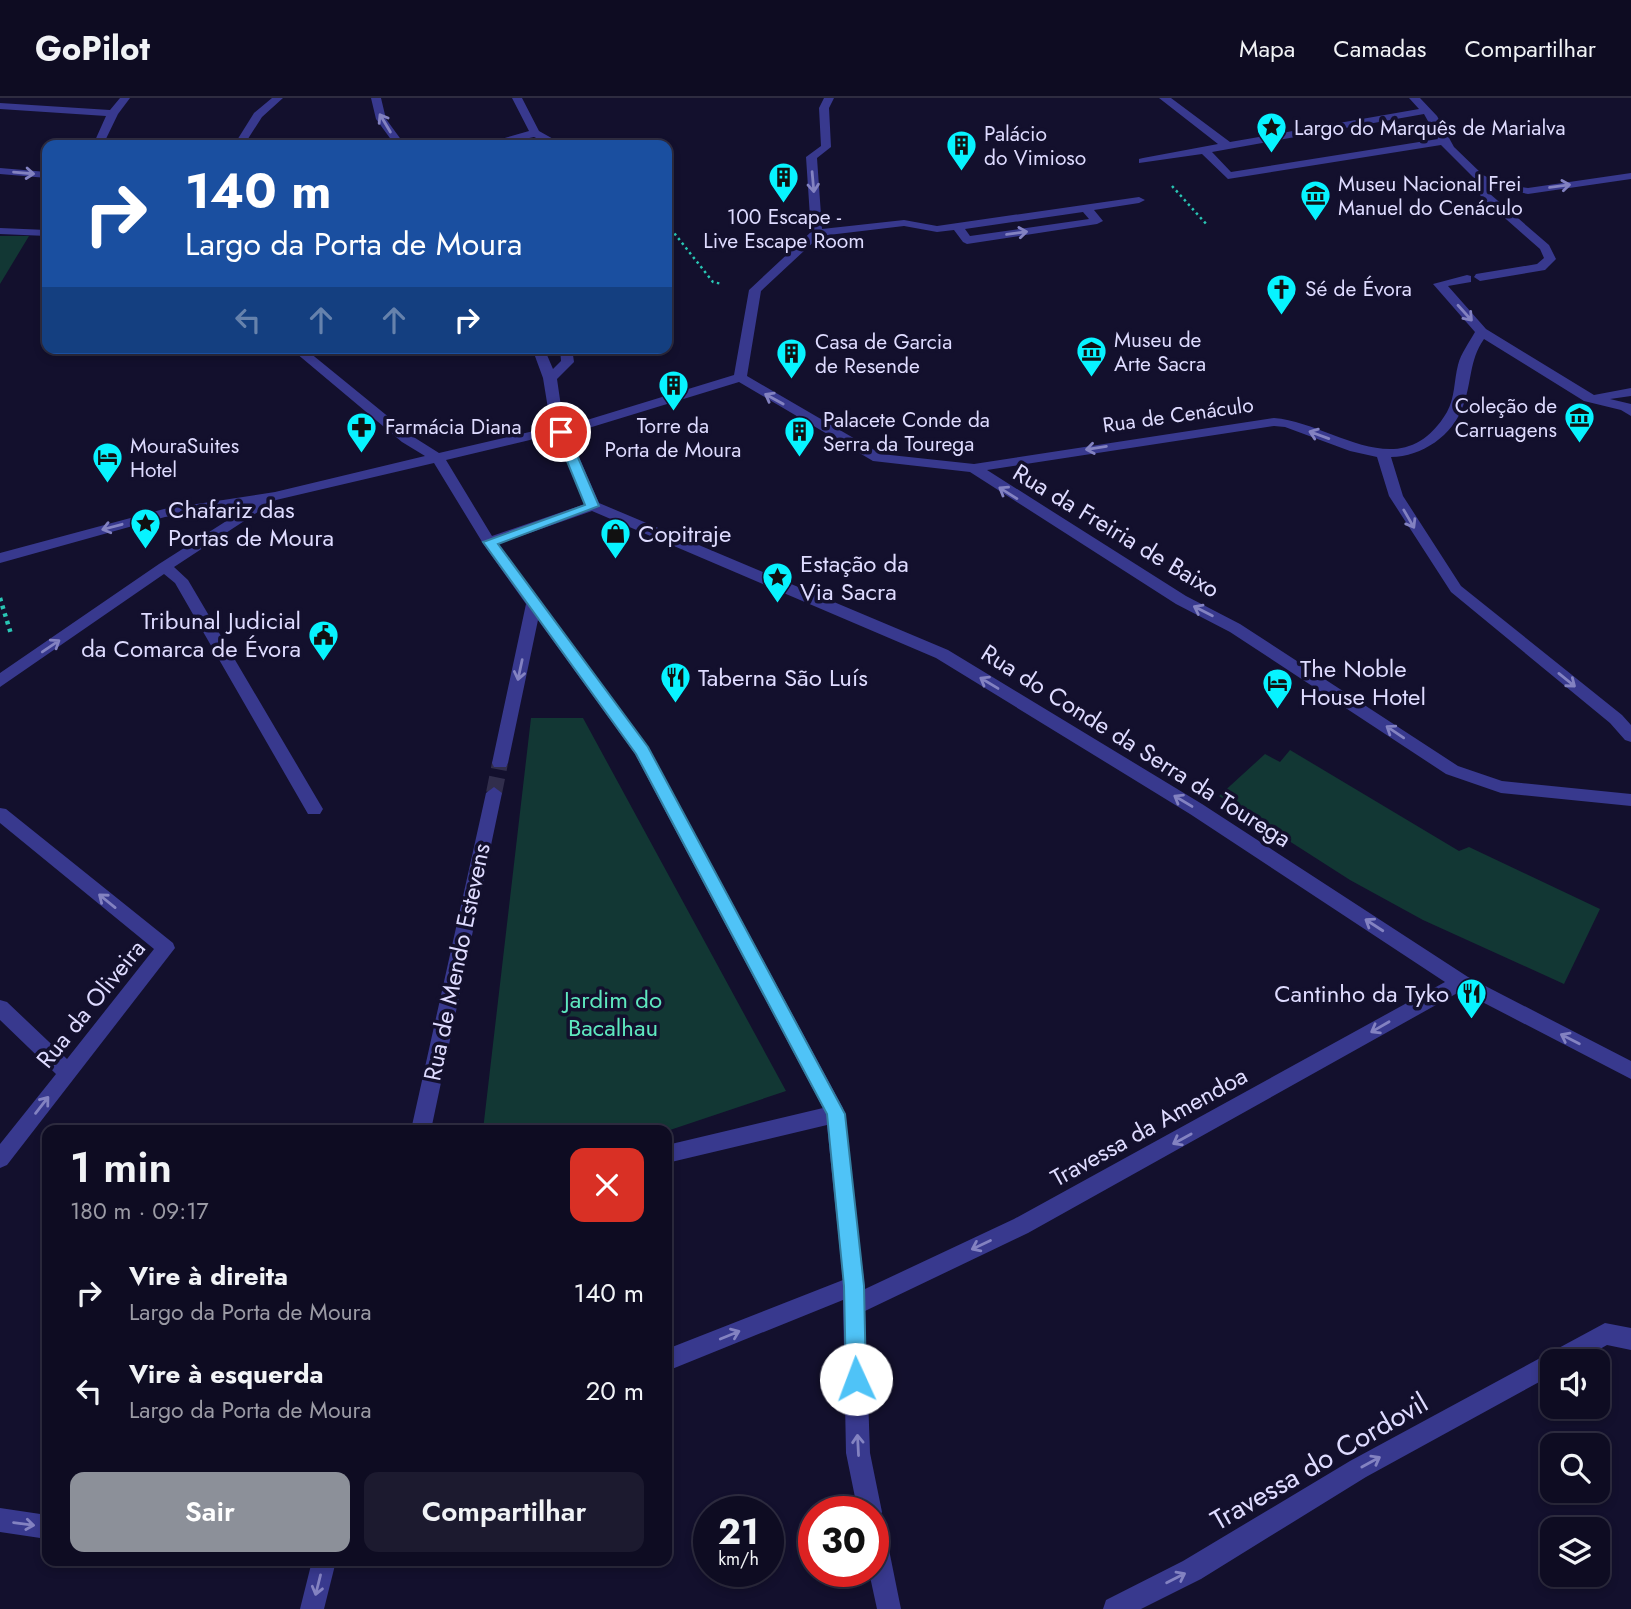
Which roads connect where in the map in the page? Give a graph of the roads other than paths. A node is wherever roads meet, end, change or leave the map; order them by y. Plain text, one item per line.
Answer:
1 (125, 98) edge
2 (278, 98) edge
3 (376, 98) edge
4 (517, 98) edge
5 (829, 98) edge
6 (1164, 98) edge
7 (1414, 98) edge
8 (0, 106) edge
9 (1426, 111) junction
10 (113, 113) junction
11 (535, 133) junction
12 (100, 140) edge
13 (242, 140) edge
14 (396, 140) edge
15 (506, 140) edge
16 (549, 140) edge
17 (1445, 141) junction
18 (1226, 145) junction
19 (1203, 149) junction
20 (1143, 161) dead end
21 (0, 171) edge
22 (42, 174) edge
23 (1631, 176) edge
24 (1479, 177) junction
25 (1139, 200) dead end
26 (1085, 208) junction
27 (957, 226) junction
28 (0, 231) edge
29 (42, 233) edge
30 (817, 233) junction
31 (1482, 332) junction
32 (303, 354) edge
33 (540, 354) edge
34 (567, 354) edge
35 (740, 377) junction
36 (550, 378) junction
37 (1631, 392) edge
38 (1588, 398) junction
39 (1629, 409) edge
40 (560, 430) junction
41 (1384, 456) junction
42 (438, 458) junction
43 (974, 468) junction
44 (275, 496) junction
45 (593, 506) junction
46 (489, 542) junction
47 (0, 558) edge
48 (164, 567) junction
49 (534, 604) junction
50 (0, 681) edge
51 (1631, 736) edge
52 (500, 763) tunnel mouth
53 (494, 793) tunnel mouth
54 (1631, 800) edge
55 (314, 809) dead end
56 (0, 814) edge
57 (1461, 982) junction
58 (0, 1008) edge
59 (1631, 1070) edge
60 (67, 1072) junction
61 (836, 1114) junction
62 (422, 1125) edge
63 (672, 1153) edge
64 (0, 1159) edge
65 (854, 1296) junction
66 (1631, 1339) edge
67 (1577, 1349) edge
68 (672, 1358) edge
69 (1540, 1369) edge
70 (867, 1496) edge
71 (0, 1520) edge
72 (42, 1526) edge
73 (323, 1566) edge
74 (885, 1587) edge
75 (312, 1609) edge
76 (889, 1609) edge
77 (1115, 1609) edge

1 - 10 street
2 - 13 street
14 -> 3 street
4 - 11 street
5 -> 30 street
6 - 18 street
7 - 9 street
8 - 10 street
9 - 17 street
9 - 18 street
10 - 12 street
11 - 15 street
11 - 16 street
17 - 19 street
17 - 24 street
18 - 19 street
19 - 20 street
21 -> 22 street
24 -> 23 street
24 -> 31 street
25 - 26 street
26 - 27 street
27 -> 26 street
27 - 30 street
28 - 29 street
30 - 35 street
31 - 38 street
31 - 41 street
32 - 42 street
33 - 36 street
34 - 36 street
35 - 40 street
43 -> 35 street, Rua da Freiria de Baixo
36 - 40 street
37 - 38 street
38 - 39 street
40 - 42 street
40 - 45 street
41 -> 43 street, Rua de Cenáculo
41 -> 51 street
42 - 44 street
42 - 46 street
54 -> 43 street, Rua da Freiria de Baixo
44 -> 47 street
44 - 48 street
45 - 46 street
57 -> 45 street, Rua do Conde da Serra da Tourega
46 - 49 street
50 -> 48 street
48 - 55 street
49 -> 52 street
49 - 61 street
53 - 62 street, Rua de Mendo Estevens
60 -> 56 street, Rua da Oliveira
59 -> 57 street, Rua do Conde da Serra da Tourega
57 -> 65 street, Travessa da Amendoa
58 - 60 street
64 -> 60 street, Rua da Oliveira
61 - 63 street
61 - 65 street
68 -> 65 street, Travessa da Amendoa
70 -> 65 street
66 - 67 street, Travessa do Cordovil
77 -> 69 street, Travessa do Cordovil
71 -> 72 street
73 -> 75 street
74 - 76 street

